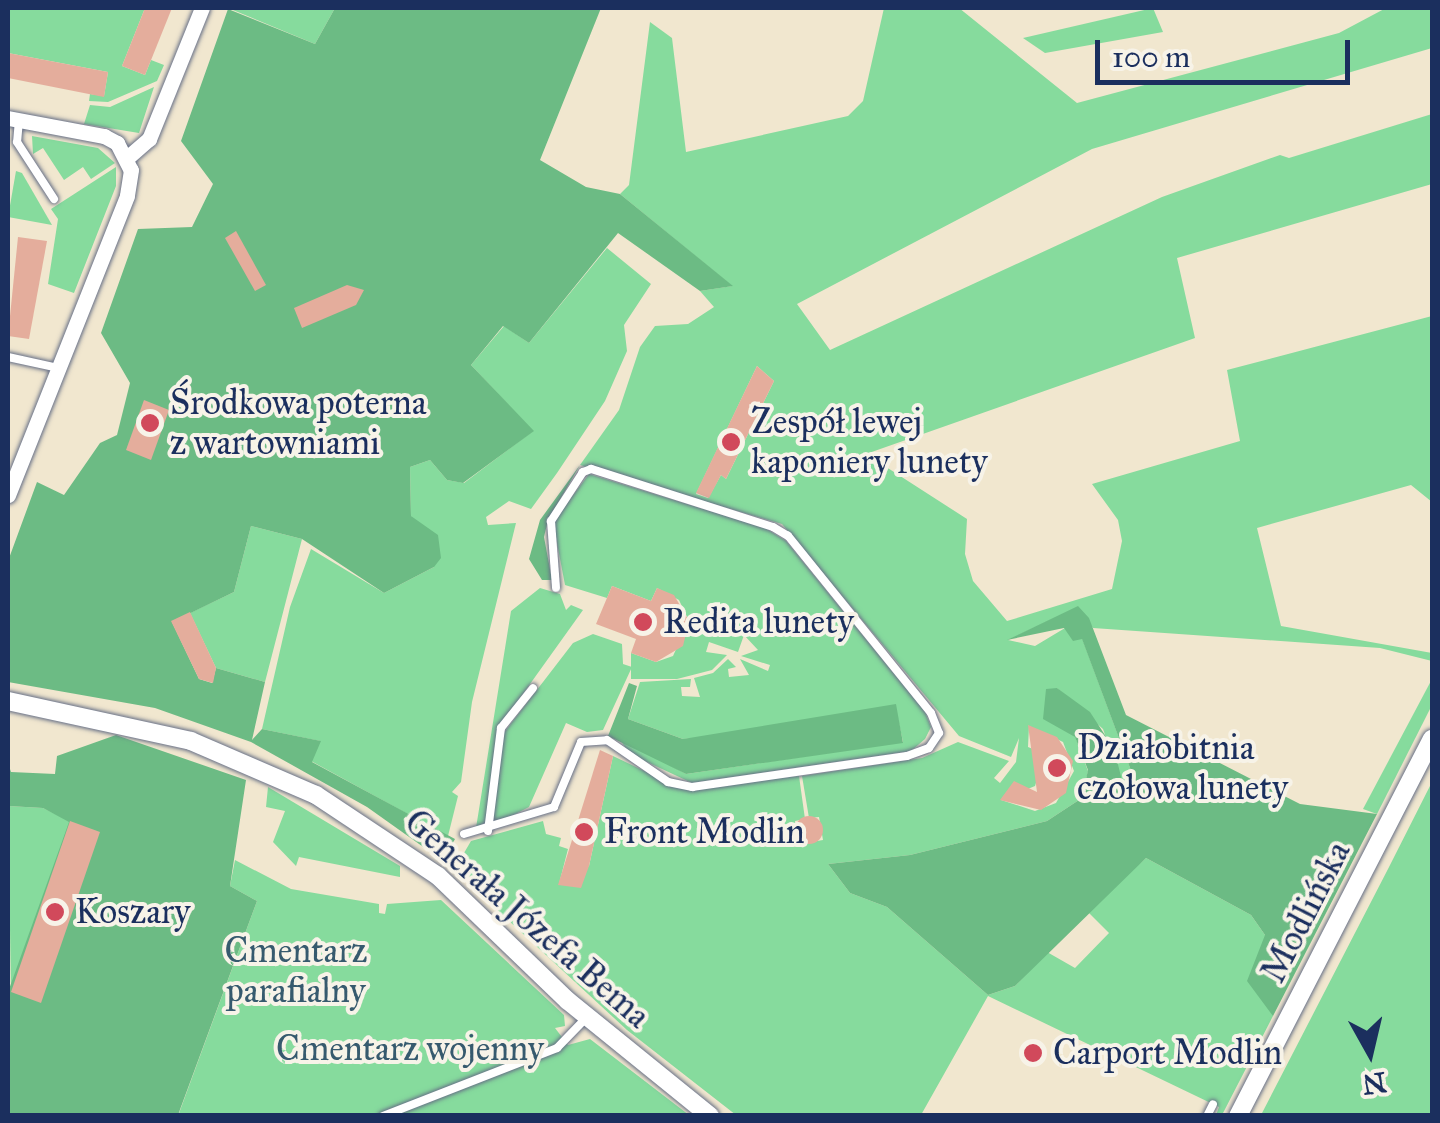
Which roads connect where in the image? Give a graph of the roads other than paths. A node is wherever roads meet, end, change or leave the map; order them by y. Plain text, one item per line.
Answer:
1 (202, 8) edge
2 (13, 119) edge
3 (128, 157) junction
4 (54, 198) dead end
5 (8, 357) edge
6 (58, 368) junction
7 (9, 489) edge
8 (556, 588) dead end
9 (533, 688) dead end
10 (8, 701) edge
11 (1432, 739) edge
12 (488, 831) junction
13 (464, 834) dead end
14 (587, 1017) junction
15 (1213, 1104) dead end
16 (383, 1116) edge
17 (710, 1116) edge
18 (1207, 1116) edge
19 (1238, 1116) edge

1 - 3 street
2 - 3 street
2 - 4 lane
3 - 6 street
5 - 6 lane
6 - 7 street
8 - 12 lane
9 - 12 lane
10 - 14 street, Generała Józefa Bema
11 - 19 street, Modlińska
12 - 13 lane
14 - 16 lane
14 - 17 street, Generała Józefa Bema
15 - 18 lane

